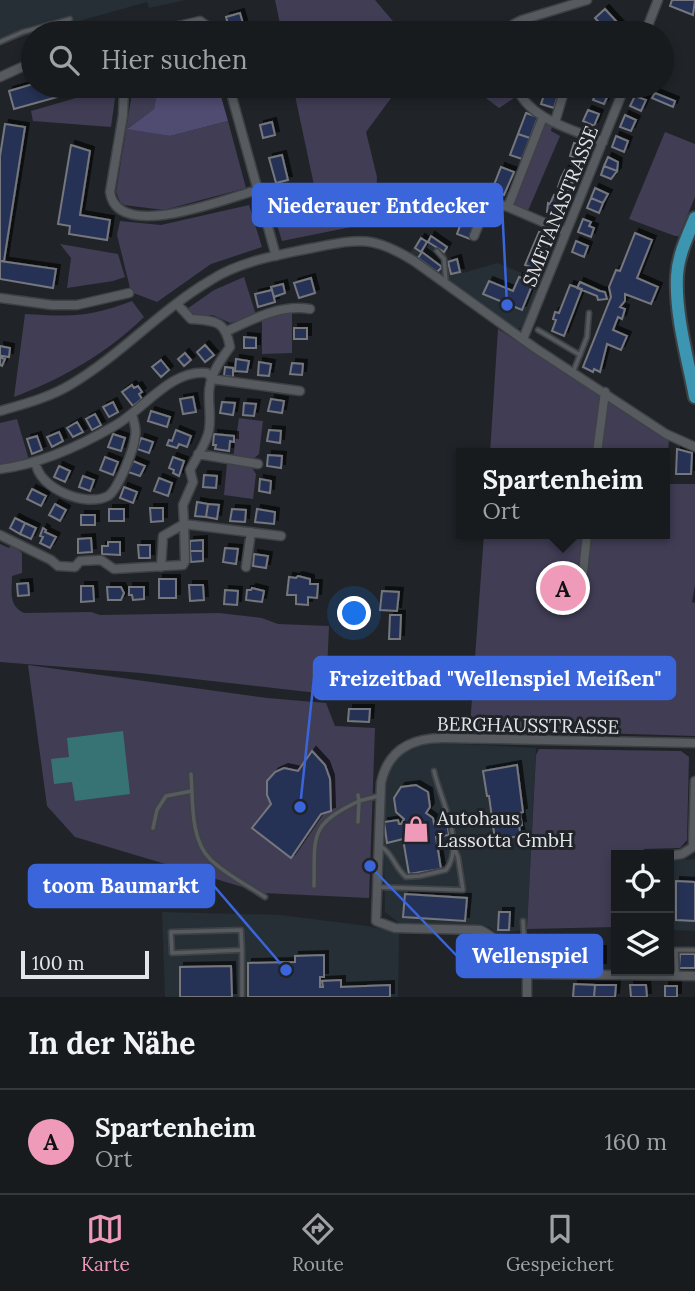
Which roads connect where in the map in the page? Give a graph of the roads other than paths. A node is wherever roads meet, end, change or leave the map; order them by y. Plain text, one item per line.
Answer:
1 (587, 0) edge
2 (658, 0) edge
3 (70, 19) dead end
4 (63, 21) edge
5 (520, 21) edge
6 (650, 21) edge
7 (21, 33) edge
8 (0, 42) edge
9 (21, 67) edge
10 (0, 76) edge
11 (124, 98) edge
12 (232, 98) edge
13 (523, 98) edge
14 (562, 98) edge
15 (620, 98) edge
16 (543, 117) junction
17 (555, 122) junction
18 (603, 142) junction
19 (257, 190) junction
20 (508, 207) junction
21 (695, 218) edge
22 (566, 232) junction
23 (474, 236) dead end
24 (437, 251) dead end
25 (276, 256) junction
26 (446, 284) junction
27 (129, 293) dead end
28 (0, 299) edge
29 (177, 304) junction
30 (310, 309) dead end
31 (589, 313) dead end
32 (538, 330) dead end
33 (227, 331) junction
34 (523, 339) junction
35 (580, 355) junction
36 (573, 372) junction
37 (212, 379) junction
38 (300, 391) dead end
39 (605, 392) junction
40 (695, 397) edge
41 (0, 411) edge
42 (132, 415) junction
43 (695, 447) edge
44 (598, 448) edge
45 (198, 454) junction
46 (36, 463) junction
47 (258, 464) dead end
48 (0, 469) edge
49 (184, 524) junction
50 (251, 532) junction
51 (0, 536) edge
52 (281, 536) dead end
53 (586, 539) edge
54 (247, 566) dead end
55 (161, 567) junction
56 (583, 573) dead end
57 (695, 743) edge
58 (434, 771) dead end
59 (191, 774) dead end
60 (695, 781) edge
61 (192, 791) junction
62 (358, 795) dead end
63 (380, 795) junction
64 (359, 801) junction
65 (358, 822) dead end
66 (153, 828) dead end
67 (453, 843) junction
68 (378, 845) junction
69 (674, 855) edge
70 (314, 886) dead end
71 (377, 887) junction
72 (265, 897) dead end
73 (376, 921) junction
74 (523, 921) dead end
75 (373, 931) dead end
76 (242, 950) junction
77 (695, 950) edge
78 (524, 970) junction
79 (611, 974) edge
80 (674, 976) edge
81 (677, 976) junction
82 (695, 976) edge
83 (242, 997) edge
84 (527, 997) edge

1 - 5 street
2 - 6 street
3 - 4 lane
7 - 8 lane
9 - 10 street
11 - 19 street
12 - 19 street
13 - 16 street
14 - 17 street
15 - 18 street, SMETANASTRASSE
16 - 17 street
16 - 20 street
17 - 18 street
18 - 22 street, SMETANASTRASSE
19 - 25 street
20 - 22 street
20 - 23 street
21 - 40 main road
22 - 34 street, SMETANASTRASSE
24 - 26 lane
25 - 26 street
25 - 29 street
26 - 34 street
27 - 28 street
29 - 33 street
29 - 41 street
30 - 33 street
31 - 35 lane
32 - 35 lane
33 - 37 street
34 - 36 street
35 - 36 lane
36 - 39 street
37 - 38 street
37 - 42 street
37 - 45 street
39 - 43 street
39 - 44 street
42 - 46 street
42 - 46 street
45 - 47 street
45 - 49 street
46 - 48 street
49 - 50 street
49 - 55 street
49 - 55 street
50 - 52 street
50 - 54 street
51 - 55 street
53 - 56 street
57 - 63 street, BERGHAUSSTRASSE
58 - 67 lane
59 - 61 lane
60 - 69 street
61 - 66 lane
61 - 72 lane
62 - 64 lane
63 - 64 lane
63 - 68 street, BERGHAUSSTRASSE
64 - 65 lane
64 - 70 lane
67 - 68 lane
67 - 71 lane
68 - 71 street, BERGHAUSSTRASSE
71 - 73 street, BERGHAUSSTRASSE
73 - 75 lane
73 - 78 street
74 - 78 lane
76 - 76 lane
76 - 83 lane
77 - 81 lane
78 - 79 street
78 - 84 street
80 - 81 street
81 - 82 street

